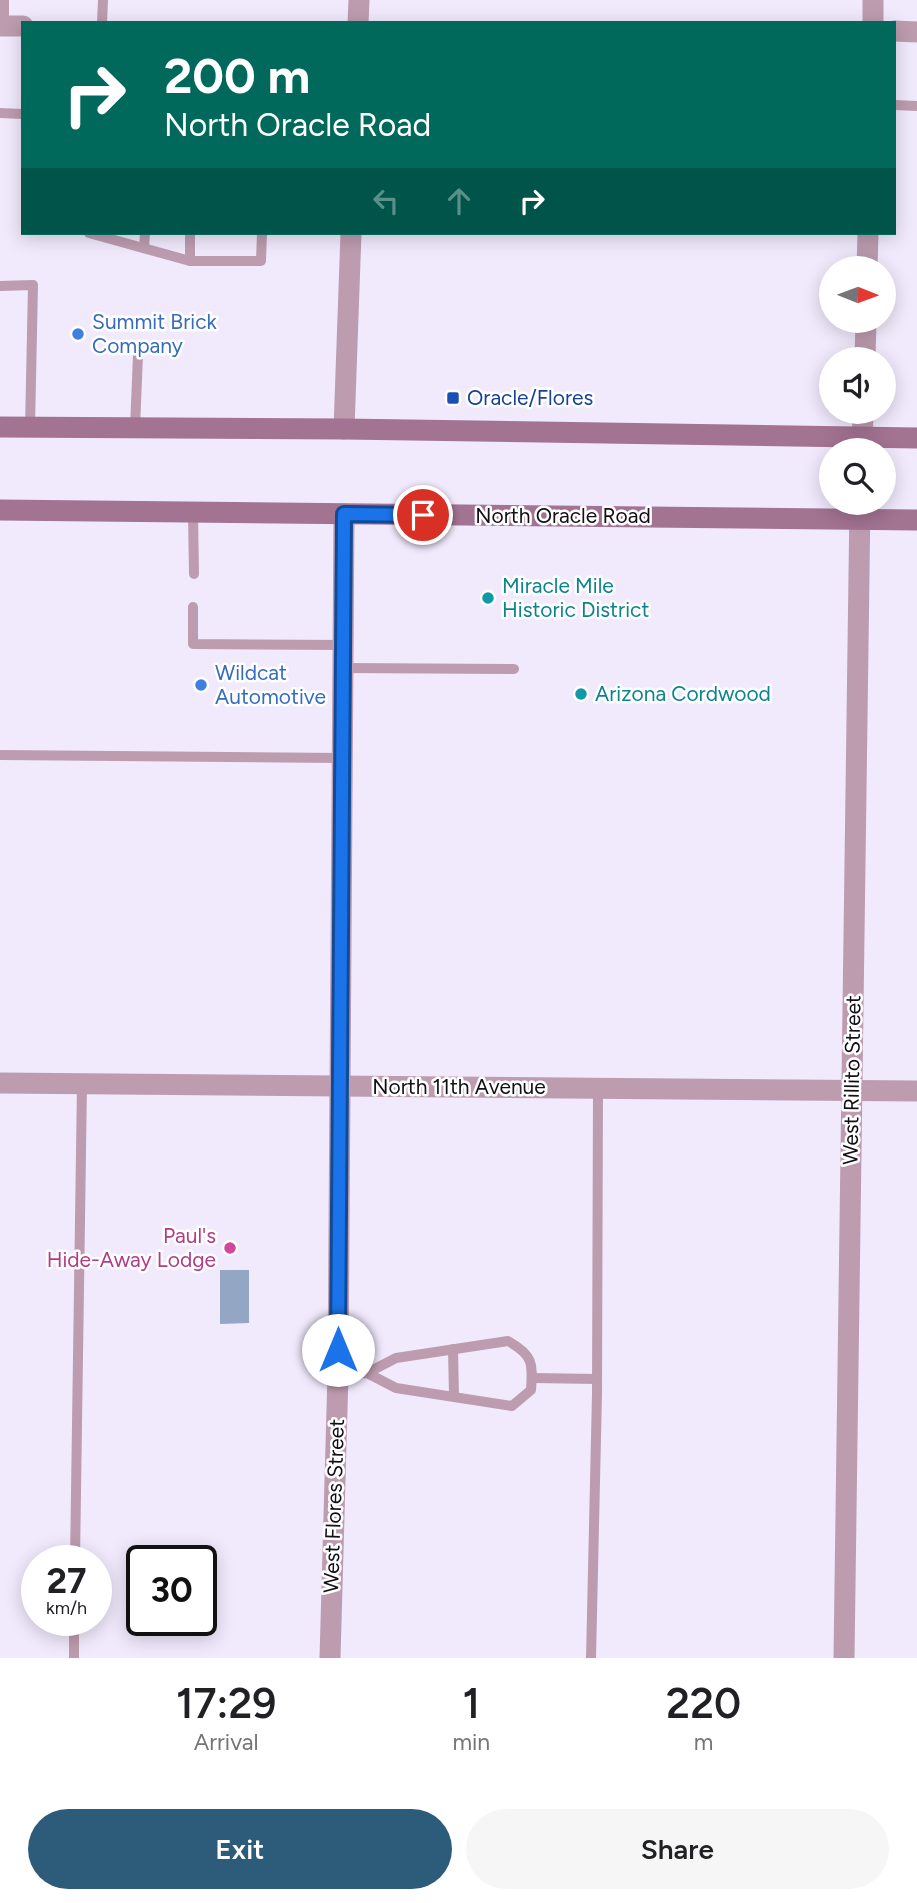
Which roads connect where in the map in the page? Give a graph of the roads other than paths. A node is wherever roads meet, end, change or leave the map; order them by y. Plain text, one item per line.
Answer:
1 (4, 0) edge
2 (103, 0) edge
3 (359, 0) edge
4 (873, 0) edge
5 (103, 21) edge
6 (358, 21) edge
7 (873, 21) edge
8 (9, 26) edge
9 (896, 31) edge
10 (917, 32) edge
11 (896, 106) edge
12 (917, 106) edge
13 (0, 113) edge
14 (21, 114) edge
15 (145, 235) edge
16 (190, 235) edge
17 (262, 235) edge
18 (351, 235) edge
19 (868, 235) edge
20 (112, 236) edge
21 (144, 248) junction
22 (867, 256) edge
23 (190, 261) junction
24 (0, 286) edge
25 (138, 355) dead end
26 (0, 427) edge
27 (30, 427) junction
28 (135, 428) junction
29 (344, 429) junction
30 (917, 438) edge
31 (896, 440) edge
32 (819, 442) edge
33 (0, 510) edge
34 (819, 510) edge
35 (193, 513) junction
36 (344, 514) junction
37 (860, 515) edge
38 (888, 515) edge
39 (917, 520) edge
40 (194, 574) dead end
41 (193, 607) dead end
42 (343, 645) junction
43 (343, 668) junction
44 (513, 669) dead end
45 (0, 755) edge
46 (343, 758) junction
47 (0, 1083) edge
48 (82, 1084) junction
49 (341, 1086) junction
50 (598, 1088) junction
51 (852, 1091) junction
52 (917, 1091) edge
53 (453, 1349) junction
54 (367, 1373) junction
55 (338, 1374) junction
56 (532, 1378) junction
57 (597, 1379) junction
58 (454, 1396) junction
59 (75, 1545) edge
60 (74, 1636) edge
61 (74, 1658) edge
62 (330, 1658) edge
63 (591, 1658) edge
64 (844, 1658) edge

1 - 8 lane
2 - 5 lane
3 - 6 street
4 - 7 street
9 - 10 street
11 - 12 lane
13 - 14 lane
15 - 21 lane
16 - 23 lane
17 - 23 lane
18 - 29 street
19 - 22 street
20 - 21 lane
21 - 23 lane
24 - 27 lane
25 - 28 lane
26 - 27 main road
27 - 28 main road
28 - 29 main road
29 - 32 main road
30 - 31 main road
33 - 35 main road, North Oracle Road
34 - 36 main road, North Oracle Road
35 - 36 main road, North Oracle Road
35 - 40 lane
36 - 42 street, West Flores Street
37 - 51 street, West Rillito Street
38 - 39 main road, North Oracle Road
41 - 42 lane
42 - 43 street, West Flores Street
43 - 44 lane
43 - 46 street, West Flores Street
45 - 46 lane
46 - 49 street, West Flores Street
47 - 48 street, North 11th Avenue
48 - 49 street, North 11th Avenue
48 - 59 lane
49 - 50 street, North 11th Avenue
49 - 55 street, West Flores Street
50 - 51 street, North 11th Avenue
50 - 57 lane
51 - 52 street, North 11th Avenue
51 - 64 street, West Rillito Street
53 - 54 lane
53 - 56 lane
53 - 58 lane
54 - 55 lane
54 - 58 lane
55 - 62 street, West Flores Street
56 - 57 lane
56 - 58 lane
57 - 63 lane
60 - 61 lane

